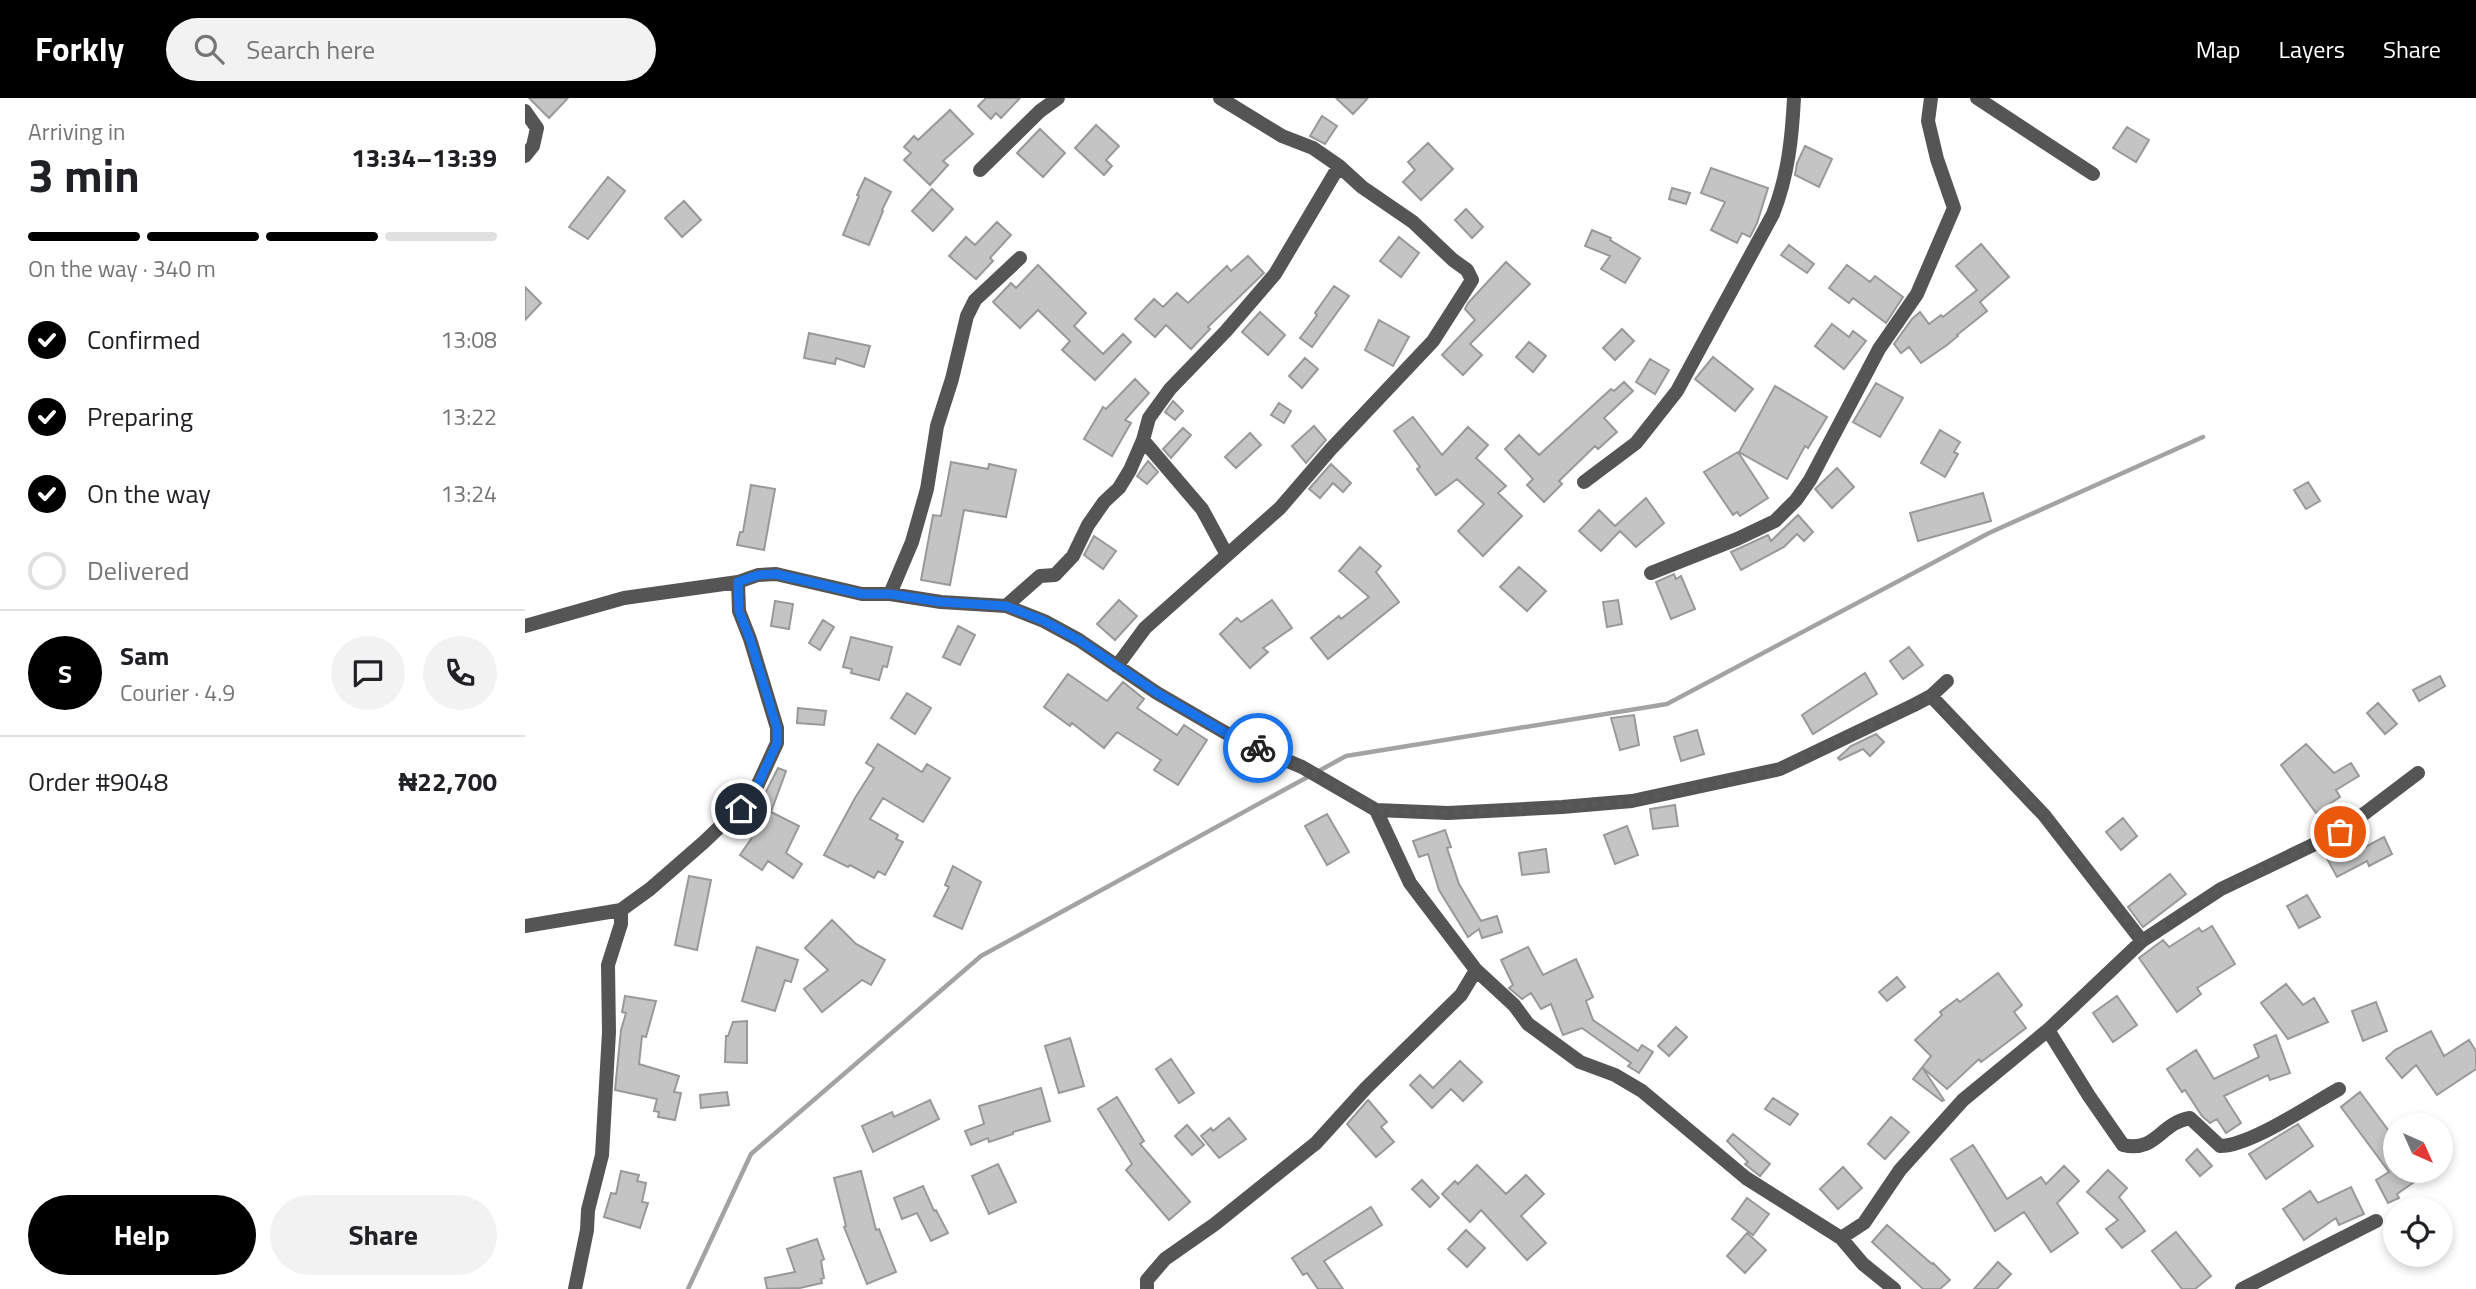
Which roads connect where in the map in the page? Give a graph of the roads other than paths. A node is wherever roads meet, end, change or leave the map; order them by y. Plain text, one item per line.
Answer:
1 (1058, 98) edge
2 (1220, 98) edge
3 (1794, 98) edge
4 (1931, 98) edge
5 (1977, 98) edge
6 (525, 111) edge
7 (525, 156) edge
8 (1339, 166) junction
9 (980, 170) dead end
10 (2092, 174) dead end
11 (1020, 258) dead end
12 (1143, 440) junction
13 (1584, 482) dead end
14 (1227, 555) junction
15 (1651, 573) dead end
16 (738, 582) junction
17 (890, 594) junction
18 (1006, 606) junction
19 (525, 626) edge
20 (1117, 666) junction
21 (1947, 681) dead end
22 (1931, 695) junction
23 (2418, 774) dead end
24 (1376, 810) junction
25 (621, 910) junction
26 (525, 926) edge
27 (2142, 940) junction
28 (1476, 970) junction
29 (2048, 1030) junction
30 (2339, 1088) dead end
31 (2376, 1221) dead end
32 (1841, 1238) junction
33 (575, 1289) edge
34 (1147, 1289) edge
35 (1894, 1289) edge
36 (2242, 1289) edge

1 - 9 street
2 - 8 street
3 - 13 street
4 - 15 street
5 - 10 street
6 - 7 street
8 - 12 street
8 - 14 street
11 - 17 street
12 - 14 street
12 - 18 street
14 - 20 street
16 - 17 street
16 - 19 street
16 - 25 street
17 - 18 street
18 - 20 street
20 - 24 street
21 - 22 street
22 - 24 street
22 - 27 street
23 - 27 street
24 - 28 street
25 - 26 street
25 - 33 street
27 - 29 street
28 - 32 street
28 - 34 street
29 - 30 street
29 - 32 street
31 - 36 street
32 - 35 street

